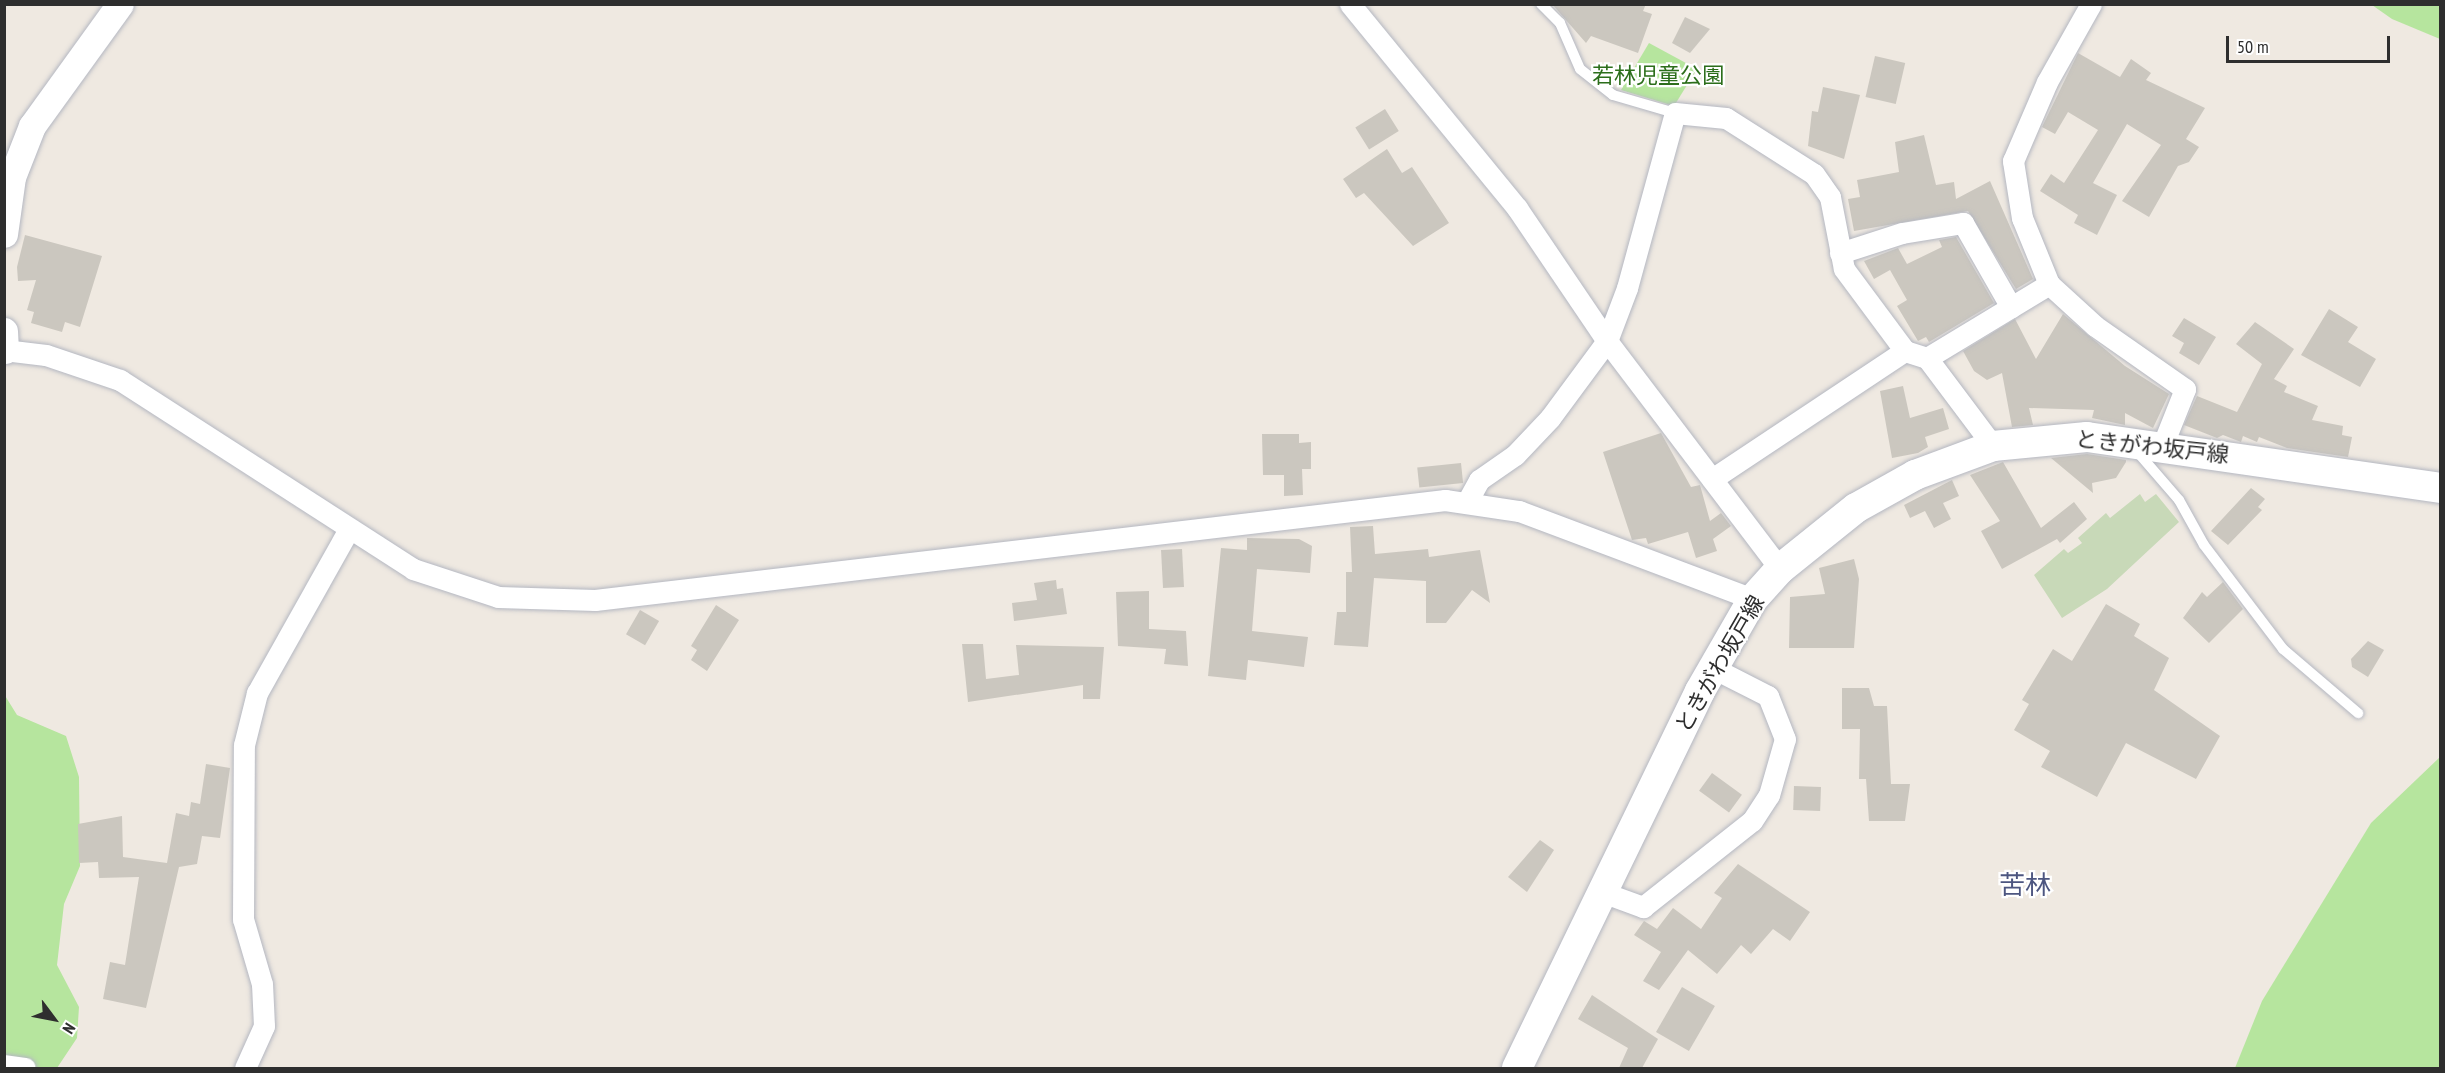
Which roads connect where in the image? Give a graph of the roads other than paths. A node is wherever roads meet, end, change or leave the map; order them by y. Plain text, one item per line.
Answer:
1 (120, 4) edge
2 (1350, 4) edge
3 (1541, 4) edge
4 (2091, 4) edge
5 (1675, 113) junction
6 (5, 225) edge
7 (1840, 253) junction
8 (2049, 284) junction
9 (2011, 307) junction
10 (4, 331) edge
11 (1606, 341) junction
12 (5, 350) edge
13 (1905, 351) junction
14 (1927, 358) junction
15 (2130, 440) junction
16 (2163, 444) junction
17 (1993, 446) junction
18 (1712, 479) junction
19 (2440, 488) edge
20 (1468, 500) junction
21 (349, 529) junction
22 (1780, 569) junction
23 (1753, 599) junction
24 (1713, 668) junction
25 (2358, 713) dead end
26 (1602, 892) junction
27 (4, 1065) edge
28 (25, 1068) edge
29 (244, 1068) edge
30 (1517, 1068) edge

1 - 6 street
2 - 11 street
3 - 5 lane
4 - 8 street
5 - 7 street
5 - 11 street
7 - 9 street
7 - 13 street
8 - 9 street
8 - 16 street
9 - 14 street
10 - 12 street
11 - 18 street
11 - 20 street
12 - 21 street
13 - 14 street
13 - 18 street
14 - 17 street
15 - 16 main road, ときがわ坂戸線
15 - 17 main road, ときがわ坂戸線
15 - 25 lane
16 - 19 main road, ときがわ坂戸線
17 - 22 main road, ときがわ坂戸線
18 - 22 street
20 - 21 street
20 - 23 street
21 - 29 street
22 - 23 main road, ときがわ坂戸線
23 - 24 main road, ときがわ坂戸線
24 - 26 main road, ときがわ坂戸線
24 - 26 street
26 - 30 main road, ときがわ坂戸線
27 - 28 street

